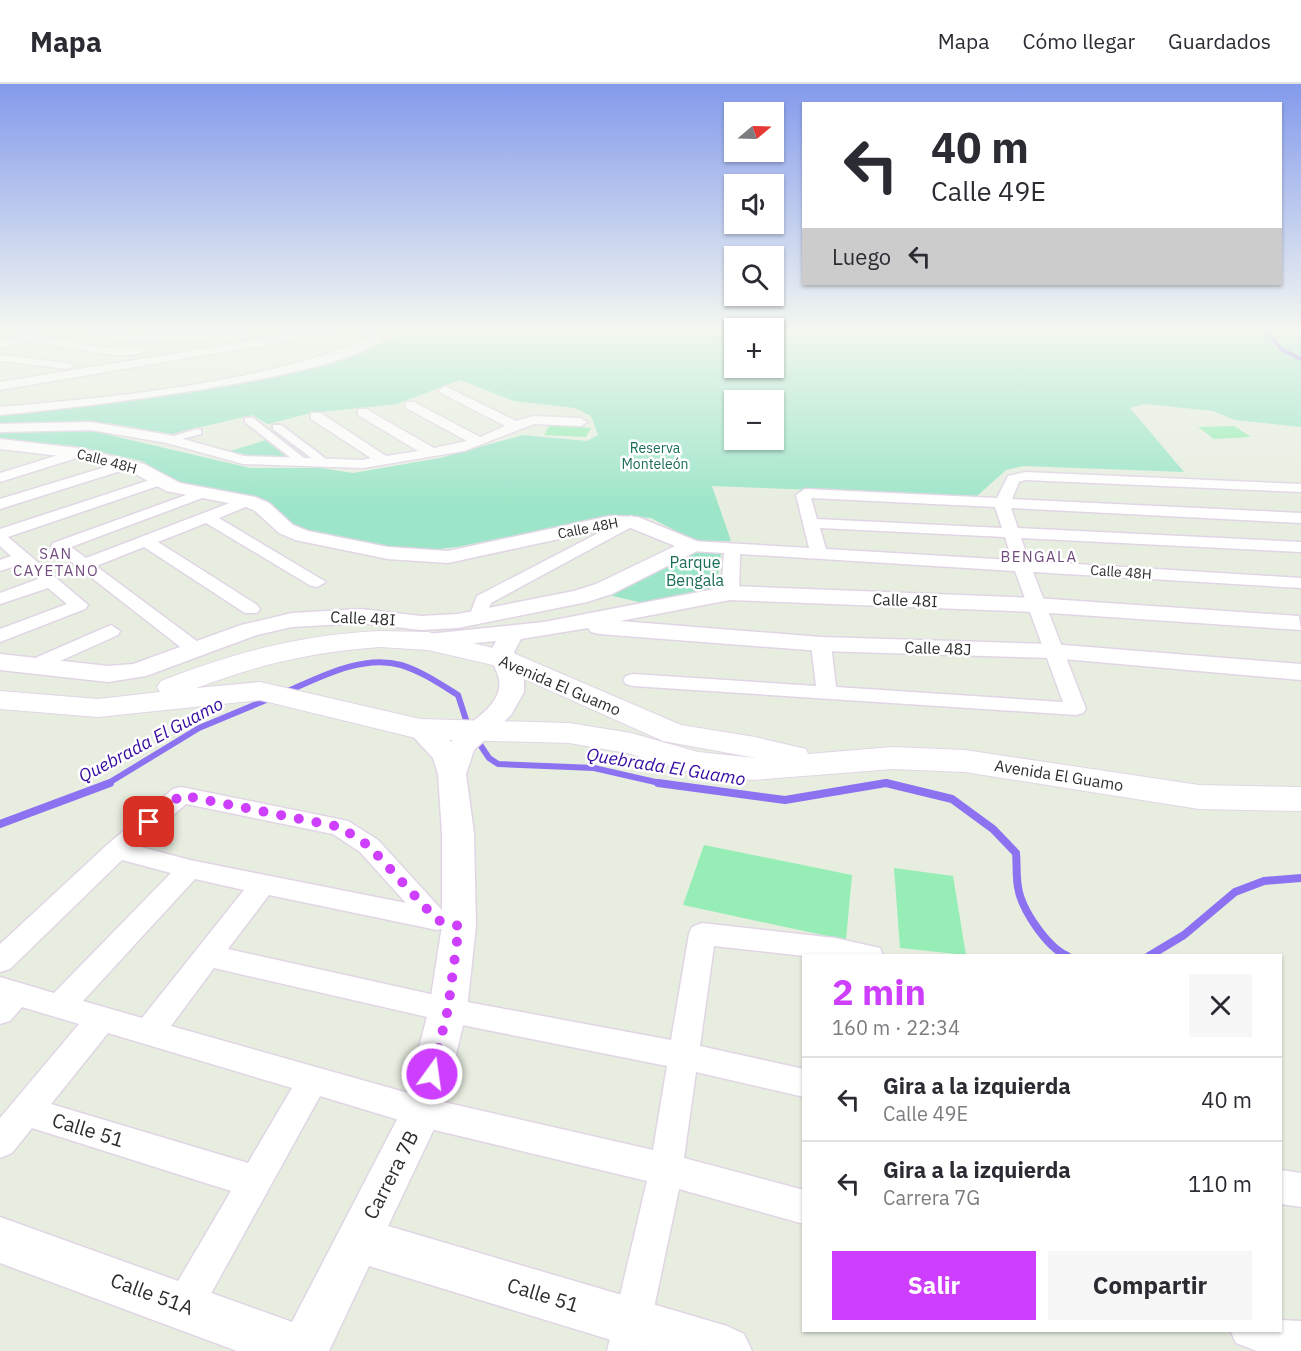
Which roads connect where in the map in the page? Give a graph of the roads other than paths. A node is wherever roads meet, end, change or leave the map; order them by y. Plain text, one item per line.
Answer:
1 (28, 390) edge
2 (52, 390) edge
3 (52, 390) edge
4 (445, 390) dead end
5 (35, 394) junction
6 (410, 405) dead end
7 (0, 411) edge
8 (362, 412) dead end
9 (316, 416) dead end
10 (249, 420) dead end
11 (581, 422) dead end
12 (515, 426) junction
13 (277, 427) dead end
14 (0, 428) edge
15 (197, 432) dead end
16 (169, 439) junction
17 (478, 442) junction
18 (0, 444) edge
19 (78, 453) junction
20 (432, 453) junction
21 (300, 460) junction
22 (322, 461) junction
23 (386, 462) junction
24 (125, 465) junction
25 (0, 478) edge
26 (159, 481) junction
27 (1301, 488) edge
28 (200, 494) junction
29 (248, 501) junction
30 (0, 504) edge
31 (1002, 504) junction
32 (209, 518) junction
33 (1301, 518) edge
34 (631, 521) junction
35 (809, 523) junction
36 (1012, 534) junction
37 (0, 536) edge
38 (147, 542) junction
39 (692, 546) junction
40 (1301, 547) edge
41 (732, 548) junction
42 (819, 553) junction
43 (21, 558) junction
44 (1022, 565) junction
45 (0, 566) edge
46 (84, 566) junction
47 (50, 581) junction
48 (317, 582) dead end
49 (1301, 583) edge
50 (729, 593) junction
51 (579, 597) junction
52 (0, 599) edge
53 (1035, 605) junction
54 (530, 607) junction
55 (634, 612) junction
56 (478, 617) junction
57 (250, 619) junction
58 (1300, 619) edge
59 (574, 624) junction
60 (544, 629) junction
61 (111, 631) dead end
62 (0, 636) edge
63 (821, 644) junction
64 (508, 646) junction
65 (195, 649) junction
66 (1052, 651) junction
67 (0, 662) edge
68 (33, 666) junction
69 (1301, 672) edge
70 (227, 679) junction
71 (633, 680) dead end
72 (827, 693) junction
73 (0, 700) edge
74 (512, 717) junction
75 (452, 741) junction
76 (816, 763) junction
77 (1301, 800) edge
78 (117, 850) junction
79 (190, 868) junction
80 (263, 884) junction
81 (448, 923) junction
82 (860, 954) edge
83 (209, 956) junction
84 (0, 961) edge
85 (5, 998) edge
86 (59, 1007) junction
87 (448, 1009) junction
88 (101, 1020) junction
89 (148, 1033) junction
90 (685, 1056) junction
91 (312, 1082) junction
92 (802, 1083) edge
93 (26, 1111) junction
94 (422, 1112) junction
95 (0, 1142) edge
96 (666, 1169) junction
97 (253, 1181) junction
98 (1282, 1187) edge
99 (1301, 1190) edge
100 (802, 1206) edge
101 (0, 1239) edge
102 (358, 1240) junction
103 (184, 1306) junction
104 (629, 1337) edge
105 (303, 1351) edge
106 (728, 1351) edge

1 - 5 street
2 - 5 street
3 - 5 street
4 - 12 street
5 - 7 street
6 - 17 street
8 - 20 street
9 - 23 street
10 - 21 street
11 - 12 street
12 - 17 street
13 - 22 street
14 - 16 street
15 - 16 street
16 - 21 street
17 - 20 street
18 - 19 street, Calle 48H
19 - 24 street, Calle 48H
19 - 25 street
20 - 23 street
21 - 22 street
22 - 23 street
24 - 26 street, Calle 48H
24 - 30 street
26 - 28 street, Calle 48H
26 - 37 street
27 - 31 street
28 - 29 street, Calle 48H
28 - 46 street
29 - 32 street
29 - 34 street, Calle 48H
31 - 33 street
31 - 35 street
31 - 36 street
32 - 38 street
32 - 48 street
34 - 39 street, Calle 48H
34 - 56 street
35 - 36 street
35 - 42 street
36 - 40 street
36 - 44 street
37 - 43 street
38 - 46 street
38 - 57 street
39 - 41 street, Calle 48H
39 - 51 street, Calle 48I
41 - 42 street, Calle 48H
41 - 50 street
42 - 44 street, Calle 48H
43 - 45 street
43 - 47 street
44 - 49 street, Calle 48H
44 - 53 street
46 - 65 street
47 - 52 street
47 - 62 street
50 - 53 street, Calle 48I
50 - 55 street, Calle 48I
51 - 54 street, Calle 48I
51 - 55 street
53 - 58 street, Calle 48I
53 - 66 street
54 - 56 street, Calle 48I
54 - 60 street
55 - 59 street, Calle 48I
56 - 57 street, Calle 48I
57 - 65 street, Calle 48I
59 - 60 street, Calle 48I
59 - 63 street, Calle 48J
60 - 64 street, Calle 48I
61 - 68 street
63 - 66 street, Calle 48J
63 - 72 street
64 - 70 main road, Avenida El Guamo
64 - 74 street
64 - 76 main road, Avenida El Guamo
65 - 68 street, Calle 48I
66 - 69 street, Calle 48J
66 - 72 street
67 - 68 street, Calle 48I
70 - 73 main road, Avenida El Guamo
70 - 75 main road, Avenida El Guamo
71 - 72 street
74 - 75 main road, Avenida El Guamo
74 - 76 main road, Avenida El Guamo
75 - 81 street, Carrera 7B
76 - 77 main road, Avenida El Guamo
78 - 79 street
78 - 81 street
78 - 84 street
79 - 80 street
79 - 86 street
80 - 81 street
80 - 83 street
81 - 87 street, Carrera 7B
82 - 90 street
83 - 87 street
83 - 89 street
85 - 86 street
86 - 88 street
87 - 90 street
87 - 94 street, Carrera 7B
88 - 89 street
88 - 93 street
89 - 91 street
90 - 92 street
90 - 96 street
91 - 94 street
91 - 97 street
93 - 95 street
93 - 97 street, Calle 51
94 - 96 street
94 - 102 street, Carrera 7B
96 - 100 street
96 - 104 street
97 - 103 street
98 - 99 street
101 - 103 street, Calle 51A
102 - 104 street, Calle 51
102 - 105 street, Carrera 7B
103 - 105 street, Calle 51A
104 - 106 street, Calle 51

